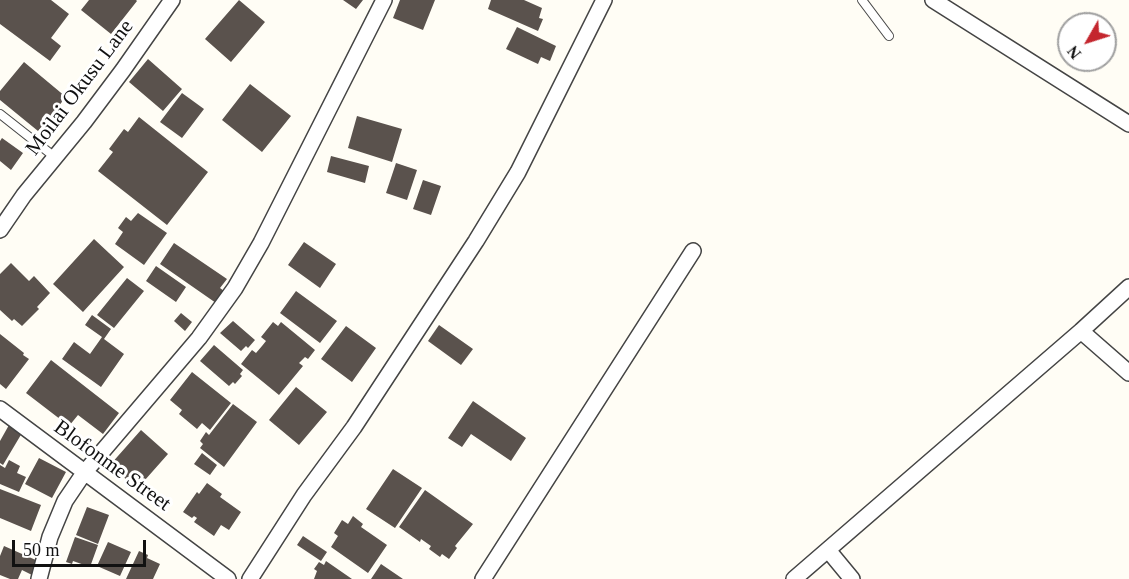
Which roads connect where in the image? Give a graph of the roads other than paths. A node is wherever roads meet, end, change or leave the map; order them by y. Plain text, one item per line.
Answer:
1 (172, 0) edge
2 (384, 0) edge
3 (604, 0) edge
4 (862, 0) edge
5 (933, 0) edge
6 (890, 36) dead end
7 (0, 114) edge
8 (1129, 124) edge
9 (56, 158) junction
10 (0, 230) edge
11 (693, 251) dead end
12 (1129, 287) edge
13 (1081, 331) junction
14 (1129, 373) edge
15 (0, 409) edge
16 (84, 473) junction
17 (828, 550) junction
18 (39, 579) edge
19 (228, 579) edge
20 (250, 579) edge
21 (483, 579) edge
22 (794, 579) edge
23 (852, 579) edge

1 - 9 street, Moilai Okusu Lane
2 - 16 street
3 - 20 street
4 - 6 lane
5 - 8 street
7 - 9 lane
9 - 10 street, Moilai Okusu Lane
11 - 21 street
12 - 13 street
13 - 14 street
13 - 17 street
15 - 16 street, Blofonme Street
16 - 18 street
16 - 19 street, Blofonme Street
17 - 22 street
17 - 23 street

